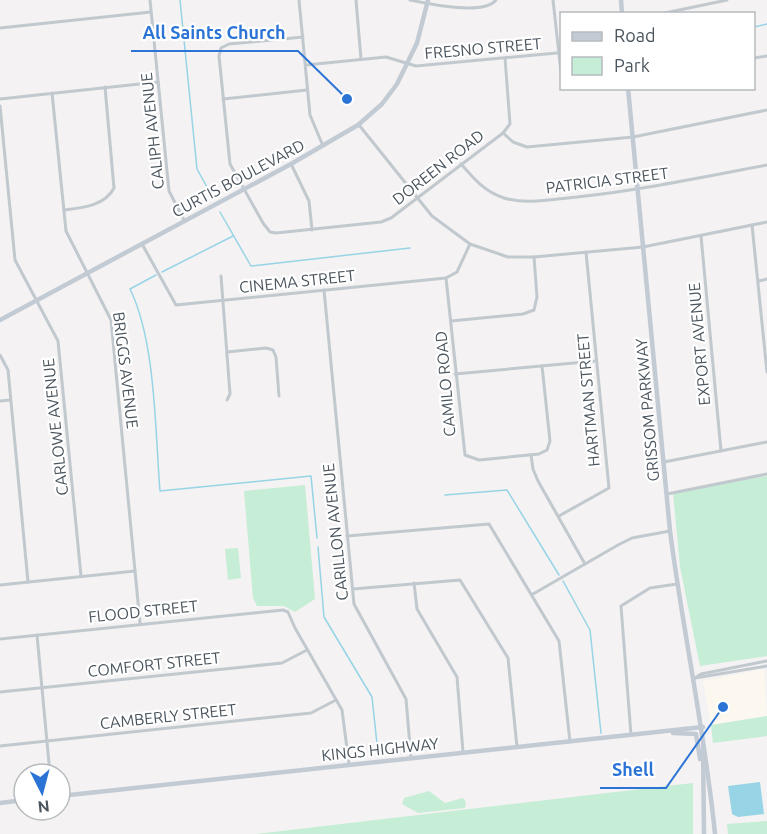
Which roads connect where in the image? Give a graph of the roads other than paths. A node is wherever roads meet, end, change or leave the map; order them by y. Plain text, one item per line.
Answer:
1 (150, 0) edge
2 (299, 0) edge
3 (356, 0) edge
4 (410, 0) edge
5 (496, 0) edge
6 (553, 0) edge
7 (727, 0) edge
8 (427, 2) edge
9 (151, 12) junction
10 (670, 12) edge
11 (0, 28) edge
12 (303, 37) junction
13 (557, 53) junction
14 (505, 58) junction
15 (361, 59) junction
16 (408, 63) junction
17 (306, 65) junction
18 (560, 74) edge
19 (158, 82) junction
20 (105, 87) junction
21 (308, 90) junction
22 (628, 90) edge
23 (52, 93) junction
24 (0, 99) edge
25 (223, 99) junction
26 (0, 106) edge
27 (767, 110) edge
28 (358, 125) junction
29 (503, 133) junction
30 (633, 137) junction
31 (323, 146) junction
32 (291, 164) junction
33 (461, 164) junction
34 (767, 165) edge
35 (244, 189) junction
36 (638, 190) junction
37 (417, 199) junction
38 (64, 210) junction
39 (184, 220) junction
40 (767, 222) edge
41 (752, 225) junction
42 (312, 230) junction
43 (701, 236) junction
44 (142, 244) junction
45 (470, 244) junction
46 (643, 247) junction
47 (586, 252) junction
48 (534, 257) junction
49 (87, 273) junction
50 (221, 276) dead end
51 (447, 278) junction
52 (767, 279) edge
53 (759, 280) junction
54 (324, 290) junction
55 (36, 300) junction
56 (222, 301) junction
57 (0, 320) edge
58 (451, 321) junction
59 (765, 334) edge
60 (227, 352) junction
61 (0, 355) edge
62 (596, 361) junction
63 (542, 366) junction
64 (767, 372) edge
65 (455, 374) junction
66 (279, 396) dead end
67 (11, 399) junction
68 (227, 400) dead end
69 (0, 401) edge
70 (767, 442) edge
71 (721, 451) junction
72 (531, 455) junction
73 (664, 462) junction
74 (767, 474) edge
75 (667, 494) junction
76 (559, 516) junction
77 (670, 531) junction
78 (347, 536) junction
79 (585, 564) junction
80 (135, 571) junction
81 (81, 576) junction
82 (28, 582) junction
83 (414, 583) junction
84 (677, 584) junction
85 (0, 585) edge
86 (353, 589) junction
87 (533, 594) junction
88 (140, 623) junction
89 (37, 634) junction
90 (0, 639) edge
91 (307, 650) junction
92 (767, 661) edge
93 (767, 666) edge
94 (695, 678) junction
95 (43, 688) junction
96 (0, 692) edge
97 (336, 700) junction
98 (703, 727) junction
99 (661, 732) junction
100 (631, 735) junction
101 (48, 741) junction
102 (570, 742) junction
103 (0, 746) edge
104 (516, 747) junction
105 (463, 752) junction
106 (411, 758) junction
107 (50, 762) edge
108 (349, 764) junction
109 (702, 770) junction
110 (72, 795) edge
111 (704, 834) edge
112 (715, 834) edge

1 - 9 street, CALIPH AVENUE
2 - 12 street
3 - 15 street
4 - 8 street
5 - 8 street
6 - 13 street
7 - 10 street
8 - 16 street, CURTIS BOULEVARD
9 - 11 street
9 - 19 street, CALIPH AVENUE
12 - 17 street
12 - 25 street
13 - 14 street, FRESNO STREET
13 - 18 street
14 - 16 street, FRESNO STREET
14 - 29 street, DOREEN ROAD
15 - 16 street, FRESNO STREET
15 - 17 street, FRESNO STREET
16 - 28 street, CURTIS BOULEVARD
17 - 21 street
19 - 20 street
19 - 39 street, CALIPH AVENUE
20 - 23 street
20 - 38 street
21 - 25 street
21 - 31 street
22 - 30 street, GRISSOM PARKWAY
23 - 24 street
23 - 38 street, BRIGGS AVENUE
25 - 35 street
26 - 55 street, CARLOWE AVENUE
27 - 30 street
28 - 31 street, CURTIS BOULEVARD
28 - 37 street
29 - 30 street
29 - 33 street, DOREEN ROAD
30 - 36 street, GRISSOM PARKWAY
31 - 32 street, CURTIS BOULEVARD
32 - 35 street, CURTIS BOULEVARD
32 - 42 street
33 - 36 street, PATRICIA STREET
33 - 37 street, DOREEN ROAD
34 - 36 street, PATRICIA STREET
35 - 39 street, CURTIS BOULEVARD
35 - 42 street, DOREEN ROAD
36 - 46 street, GRISSOM PARKWAY
37 - 42 street, DOREEN ROAD
37 - 45 street
38 - 49 street, BRIGGS AVENUE
39 - 44 street, CURTIS BOULEVARD
40 - 41 street
41 - 43 street
41 - 53 street
43 - 46 street
43 - 71 street, EXPORT AVENUE
44 - 49 street, CURTIS BOULEVARD
44 - 56 street, CINEMA STREET
45 - 48 street
45 - 51 street
46 - 47 street
46 - 73 street, GRISSOM PARKWAY
47 - 48 street
47 - 62 street, HARTMAN STREET
48 - 58 street
49 - 55 street, CURTIS BOULEVARD
49 - 80 street, BRIGGS AVENUE
50 - 56 street
51 - 54 street, CINEMA STREET
51 - 58 street, CAMILO ROAD
52 - 53 street
53 - 59 street
54 - 56 street, CINEMA STREET
54 - 78 street, CARILLON AVENUE
55 - 57 street, CURTIS BOULEVARD
55 - 81 street, CARLOWE AVENUE
56 - 60 street
58 - 65 street, CAMILO ROAD
59 - 64 street
60 - 66 street
60 - 68 street
61 - 67 street
62 - 63 street
62 - 76 street, HARTMAN STREET
63 - 65 street
63 - 72 street
65 - 72 street, CAMILO ROAD
67 - 69 street
67 - 82 street
70 - 71 street
71 - 73 street
72 - 76 street
73 - 75 street, GRISSOM PARKWAY
74 - 75 street
75 - 77 street, GRISSOM PARKWAY
76 - 79 street
77 - 79 street
77 - 84 street, GRISSOM PARKWAY
78 - 86 street, CARILLON AVENUE
78 - 87 street
79 - 87 street
80 - 81 street
80 - 88 street, BRIGGS AVENUE
81 - 82 street
82 - 85 street
83 - 86 street
83 - 104 street
83 - 105 street
84 - 94 street, GRISSOM PARKWAY
84 - 100 street
86 - 106 street, CARILLON AVENUE
87 - 102 street
88 - 89 street, FLOOD STREET
88 - 91 street, FLOOD STREET
89 - 90 street, FLOOD STREET
89 - 95 street
91 - 95 street, COMFORT STREET
91 - 97 street
92 - 94 street
93 - 94 street
94 - 98 street, GRISSOM PARKWAY
95 - 96 street, COMFORT STREET
95 - 101 street
97 - 101 street, CAMBERLY STREET
97 - 108 street
98 - 99 street, KINGS HIGHWAY
98 - 109 street, GRISSOM PARKWAY
98 - 112 street, GRISSOM PARKWAY
99 - 100 street, KINGS HIGHWAY
99 - 109 street
100 - 102 street, KINGS HIGHWAY
101 - 103 street, CAMBERLY STREET
101 - 107 street
102 - 104 street, KINGS HIGHWAY
104 - 105 street, KINGS HIGHWAY
105 - 106 street, KINGS HIGHWAY
106 - 108 street, KINGS HIGHWAY
108 - 110 street, KINGS HIGHWAY
109 - 111 street, GRISSOM PARKWAY

